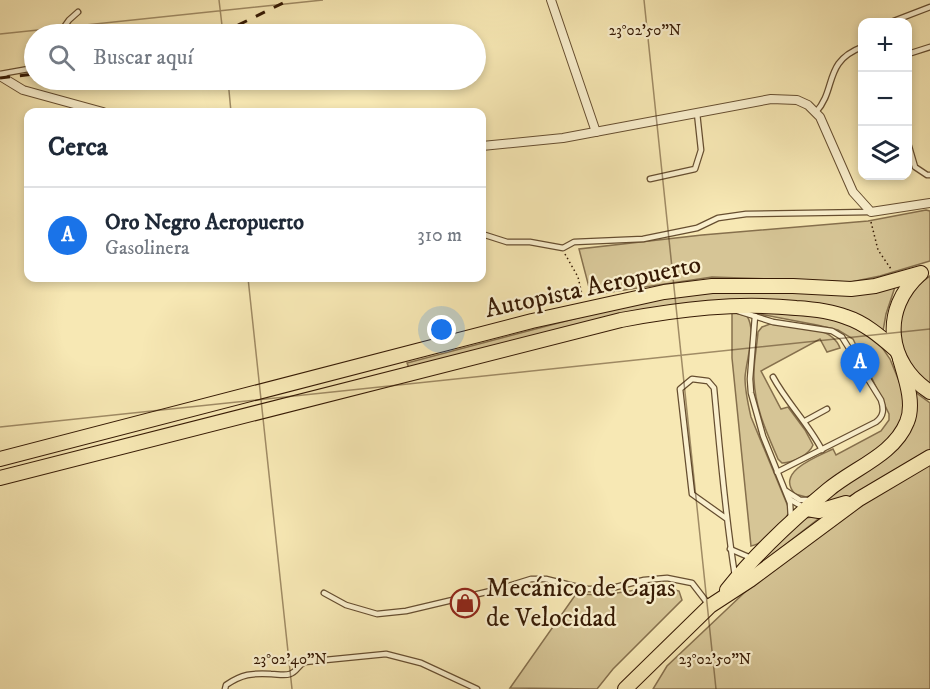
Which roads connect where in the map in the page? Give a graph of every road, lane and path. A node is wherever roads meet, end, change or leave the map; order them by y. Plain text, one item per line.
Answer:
1 (551, 0) edge
2 (930, 7) edge
3 (78, 12) dead end
4 (901, 18) edge
5 (66, 24) edge
6 (930, 46) edge
7 (858, 49) edge
8 (912, 53) edge
9 (24, 71) edge
10 (15, 73) junction
11 (0, 75) edge
12 (15, 85) junction
13 (24, 90) edge
14 (24, 90) edge
15 (89, 108) edge
16 (815, 112) junction
17 (697, 113) junction
18 (596, 132) junction
19 (486, 146) edge
20 (912, 157) edge
21 (930, 175) edge
22 (650, 179) dead end
23 (930, 203) edge
24 (872, 212) junction
25 (486, 235) edge
26 (563, 248) junction
27 (926, 271) edge
28 (899, 279) junction
29 (585, 309) junction
30 (687, 309) junction
31 (755, 316) junction
32 (898, 354) junction
33 (773, 377) dead end
34 (930, 392) edge
35 (827, 409) dead end
36 (805, 422) junction
37 (822, 450) junction
38 (930, 457) edge
39 (0, 459) edge
40 (777, 472) junction
41 (0, 478) edge
42 (783, 489) junction
43 (819, 498) junction
44 (859, 499) junction
45 (807, 509) junction
46 (727, 519) junction
47 (791, 523) junction
48 (730, 549) junction
49 (753, 559) junction
50 (735, 580) junction
51 (324, 593) dead end
52 (715, 603) junction
53 (225, 689) edge
54 (477, 689) edge
55 (625, 689) edge

1 - 18 street
2 - 4 lane
3 - 5 lane
6 - 8 lane
7 - 16 lane
9 - 10 lane
10 - 11 lane
10 - 12 lane
11 - 12 street
12 - 13 street
14 - 15 street
16 - 17 street
16 - 24 street
17 - 18 street
17 - 22 lane
18 - 19 street
20 - 21 lane
23 - 24 street
24 - 26 lane
24 - 28 path
25 - 26 lane
26 - 29 path
27 - 28 highway, Autopista Aeropuerto
27 - 32 highway
28 - 29 highway, Autopista Aeropuerto
29 - 39 highway, Autopista Aeropuerto
30 - 31 lane
30 - 32 highway, Autopista Aeropuerto
30 - 41 highway, Autopista Aeropuerto
31 - 37 lane
31 - 40 lane
32 - 34 highway, Autopista Aeropuerto
32 - 43 highway
33 - 36 lane
35 - 36 lane
36 - 37 lane
37 - 40 lane
38 - 44 highway
40 - 42 lane
42 - 43 lane
42 - 45 lane
42 - 47 lane
43 - 45 highway
44 - 45 highway
44 - 52 highway
45 - 47 highway
46 - 46 lane
46 - 48 lane
47 - 49 highway
48 - 49 lane
48 - 50 lane
49 - 50 highway
50 - 52 highway
51 - 52 lane
52 - 55 highway
53 - 54 lane

